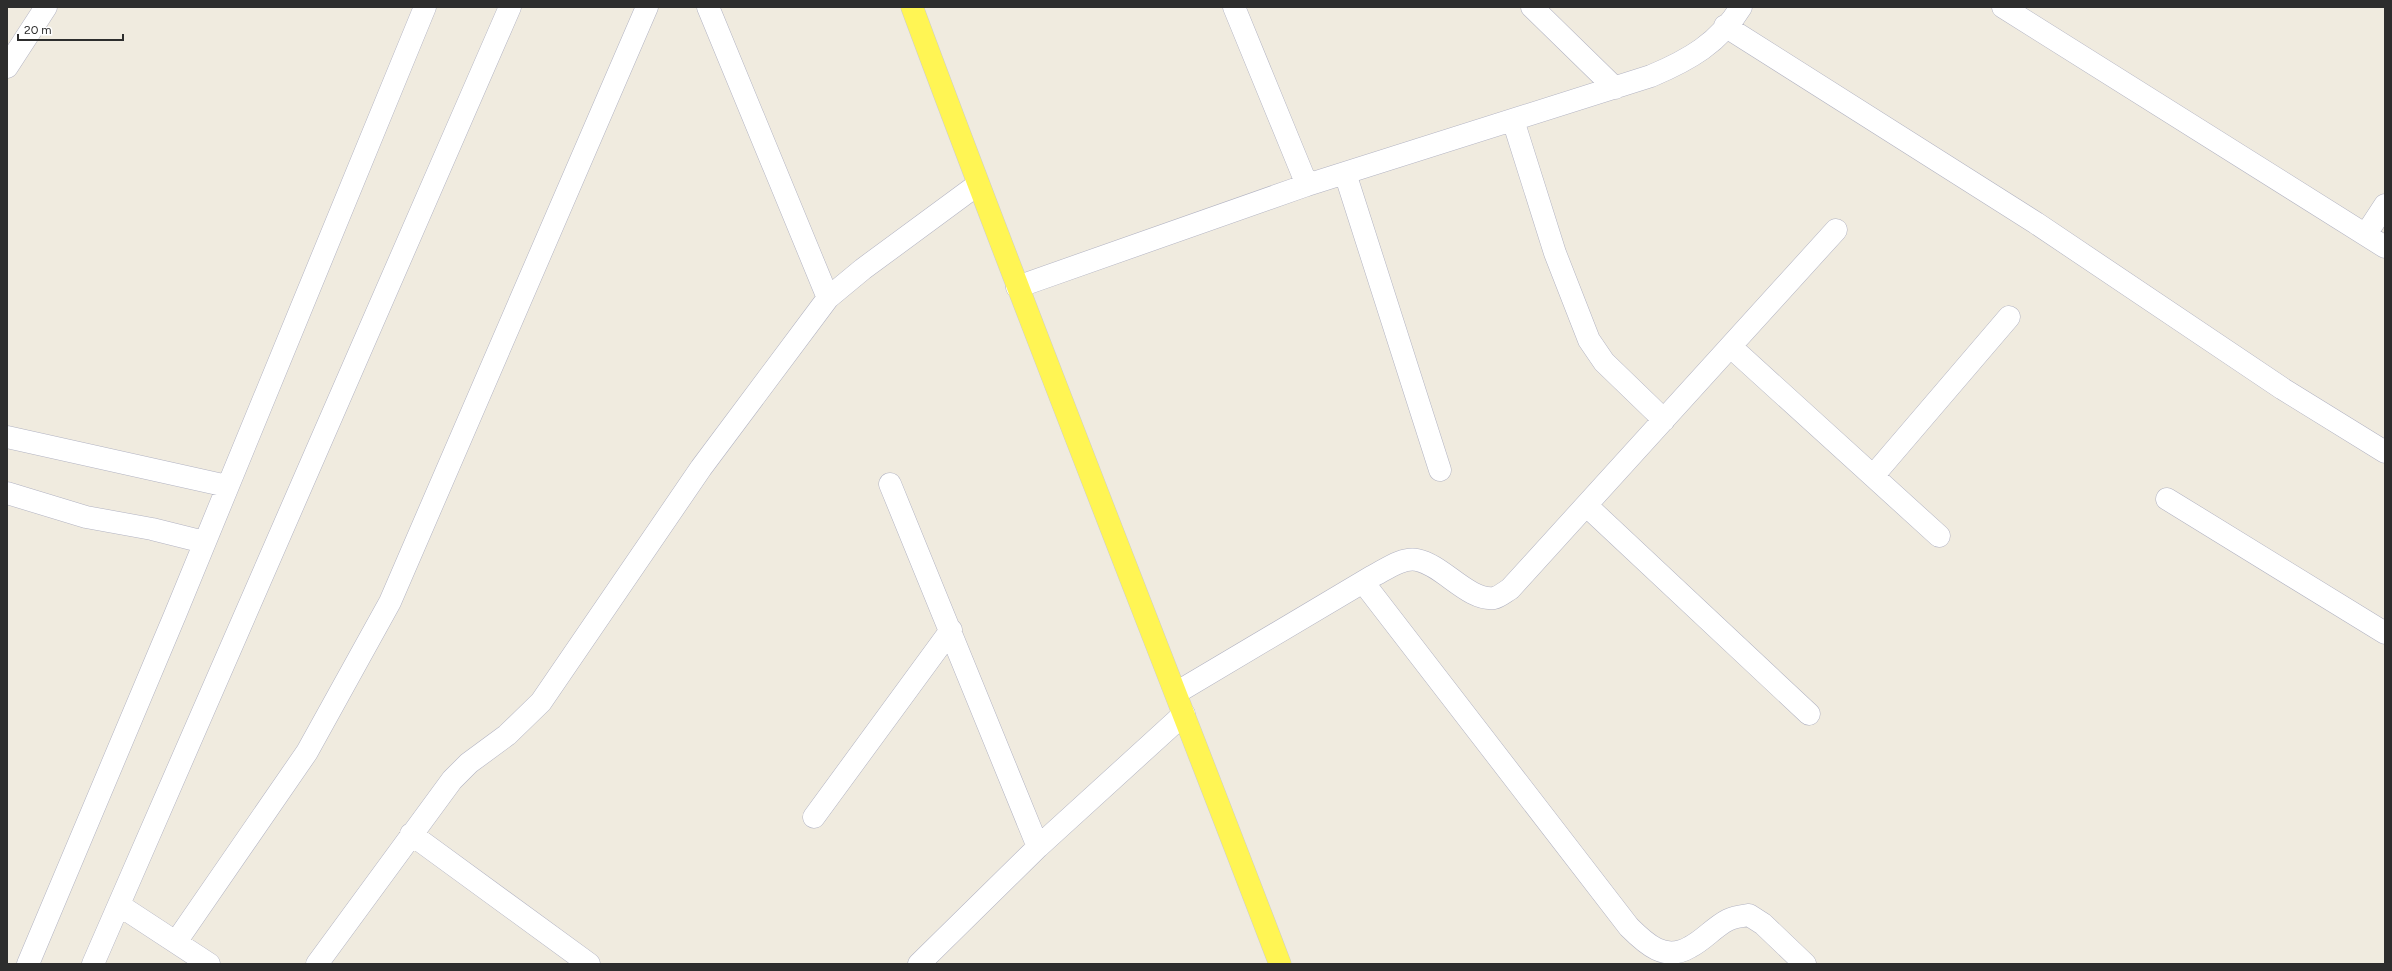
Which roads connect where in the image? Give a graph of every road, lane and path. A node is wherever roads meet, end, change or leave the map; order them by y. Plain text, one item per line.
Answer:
1 (46, 7) edge
2 (425, 7) edge
3 (510, 7) edge
4 (647, 7) edge
5 (708, 7) edge
6 (912, 7) edge
7 (1234, 7) edge
8 (1532, 7) edge
9 (1741, 7) edge
10 (2003, 7) edge
11 (1725, 26) junction
12 (7, 67) edge
13 (1615, 88) junction
14 (1513, 120) junction
15 (1346, 173) junction
16 (978, 184) junction
17 (1307, 185) junction
18 (2385, 205) edge
19 (1836, 230) dead end
20 (2366, 234) junction
21 (2385, 247) edge
22 (1017, 287) junction
23 (828, 298) junction
24 (2009, 317) dead end
25 (1731, 347) junction
26 (1664, 420) junction
27 (7, 437) edge
28 (2385, 452) edge
29 (1440, 470) dead end
30 (1873, 476) junction
31 (890, 484) dead end
32 (227, 486) junction
33 (7, 493) edge
34 (2167, 499) dead end
35 (1587, 506) junction
36 (1939, 536) dead end
37 (204, 542) junction
38 (1364, 582) junction
39 (950, 630) junction
40 (2385, 633) edge
41 (1176, 693) junction
42 (1184, 714) junction
43 (1809, 714) dead end
44 (814, 817) dead end
45 (411, 834) junction
46 (1038, 847) junction
47 (119, 905) junction
48 (176, 942) junction
49 (28, 964) edge
50 (93, 964) edge
51 (209, 964) edge
52 (318, 964) edge
53 (589, 964) edge
54 (919, 964) edge
55 (1280, 964) edge
56 (1805, 964) edge

1 - 12 street
2 - 32 street
3 - 47 street
4 - 48 street
5 - 23 street
6 - 16 main road
7 - 17 street
8 - 13 street
9 - 11 street
10 - 20 street
11 - 13 street
11 - 28 street
13 - 14 street
14 - 15 street
14 - 26 street
15 - 17 street
15 - 29 street
16 - 22 main road
16 - 23 street
17 - 22 street
18 - 20 street
19 - 25 street
20 - 21 street
22 - 41 main road
23 - 45 street
24 - 30 street
25 - 26 street
25 - 30 street
26 - 35 street
27 - 32 street
30 - 36 street
31 - 39 street
32 - 37 street
33 - 37 street
34 - 40 street
35 - 38 street
35 - 43 street
37 - 49 street
38 - 41 street
38 - 56 street
39 - 44 street
39 - 46 street
41 - 42 main road
42 - 46 street
42 - 55 main road
45 - 52 street
45 - 53 street
46 - 54 street
47 - 48 street
47 - 50 street
48 - 51 street

